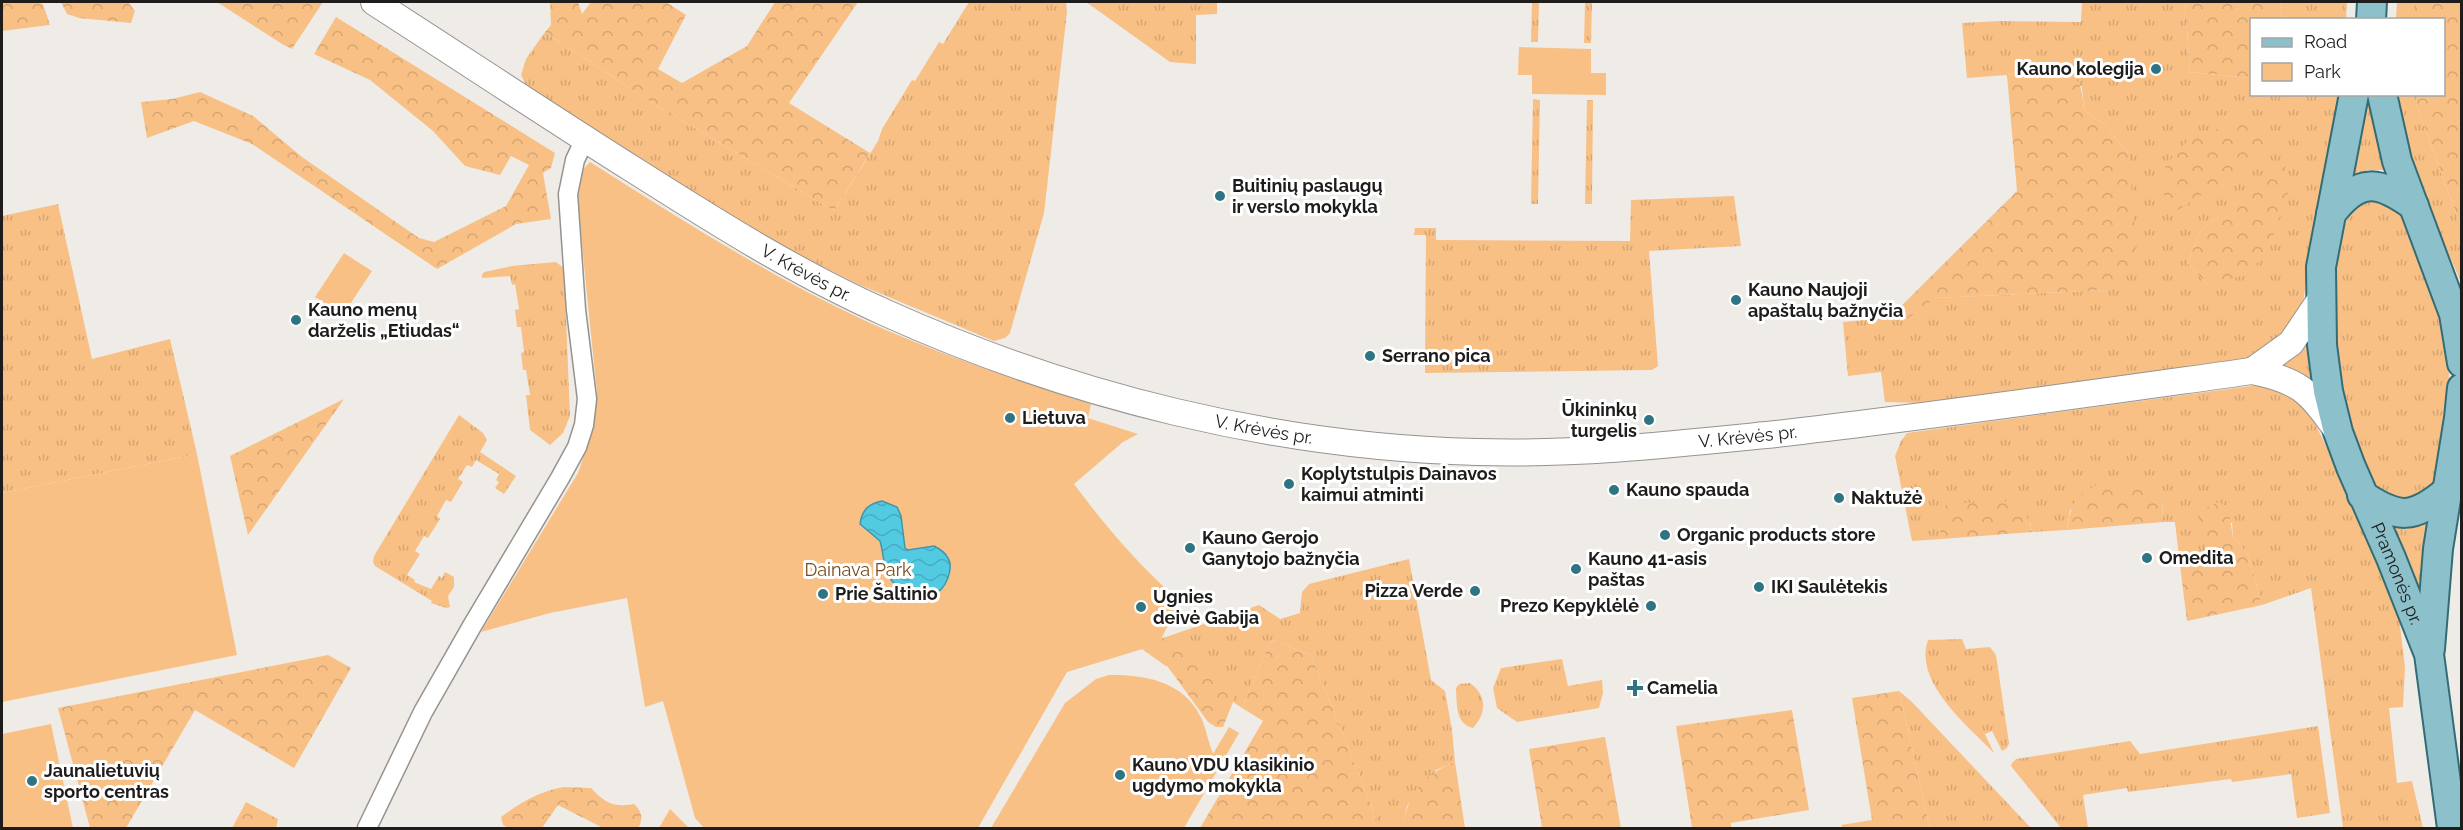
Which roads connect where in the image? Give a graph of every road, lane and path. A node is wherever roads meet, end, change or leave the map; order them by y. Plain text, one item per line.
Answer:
1 (374, 2) edge
2 (2372, 2) edge
3 (2371, 18) edge
4 (2354, 96) edge
5 (2382, 96) edge
6 (585, 139) junction
7 (2414, 206) junction
8 (2331, 214) junction
9 (2453, 293) edge
10 (2320, 300) junction
11 (2462, 363) edge
12 (2252, 371) junction
13 (2461, 401) edge
14 (2338, 432) junction
15 (2447, 491) junction
16 (2362, 495) junction
17 (2429, 654) junction
18 (367, 828) edge
19 (2452, 828) edge

1 - 6 main road, V. Krėvės pr.
2 - 3 main road
4 - 8 main road
5 - 7 main road
6 - 12 main road, V. Krėvės pr.
6 - 18 street
7 - 8 main road
7 - 9 main road
8 - 10 main road, Pramonės pr.
9 - 11 main road
10 - 12 main road, V. Krėvės pr.
10 - 14 main road, Pramonės pr.
12 - 14 main road, V. Krėvės pr.
13 - 15 main road, Pramonės pr.
14 - 16 main road, Pramonės pr.
15 - 16 main road
15 - 17 main road, Pramonės pr.
16 - 17 main road, Pramonės pr.
17 - 19 main road, Pramonės pr.

